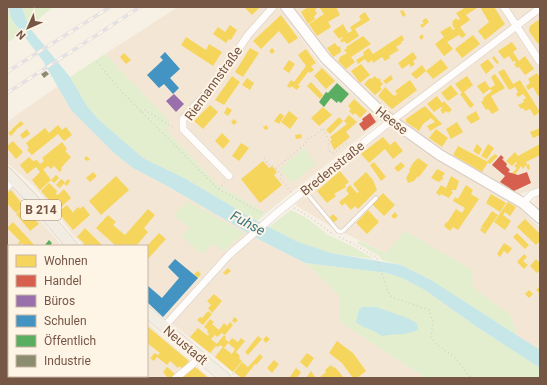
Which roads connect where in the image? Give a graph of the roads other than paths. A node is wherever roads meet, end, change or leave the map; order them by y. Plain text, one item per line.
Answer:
1 (273, 7) edge
2 (286, 7) edge
3 (504, 7) edge
4 (540, 8) edge
5 (516, 26) junction
6 (540, 62) edge
7 (392, 121) junction
8 (229, 176) road end
9 (9, 180) edge
10 (304, 190) junction
11 (540, 191) edge
12 (376, 198) dead end
13 (523, 203) junction
14 (540, 218) edge
15 (71, 245) edge
16 (148, 313) edge
17 (164, 327) junction
18 (200, 357) junction
19 (176, 378) edge
20 (225, 378) edge

1 - 8 street, Riemannstraße
2 - 7 street, Heese
3 - 5 street
4 - 5 street, Bredenstraße
5 - 6 street
5 - 7 street, Bredenstraße
7 - 10 street, Bredenstraße
7 - 13 street, Heese
9 - 15 main road, B 214
10 - 12 lane
10 - 17 street, Bredenstraße
11 - 13 street
13 - 14 street, Heese
16 - 17 main road, Neustadt
17 - 18 main road, Neustadt
18 - 19 street
18 - 20 main road, Neustadt

